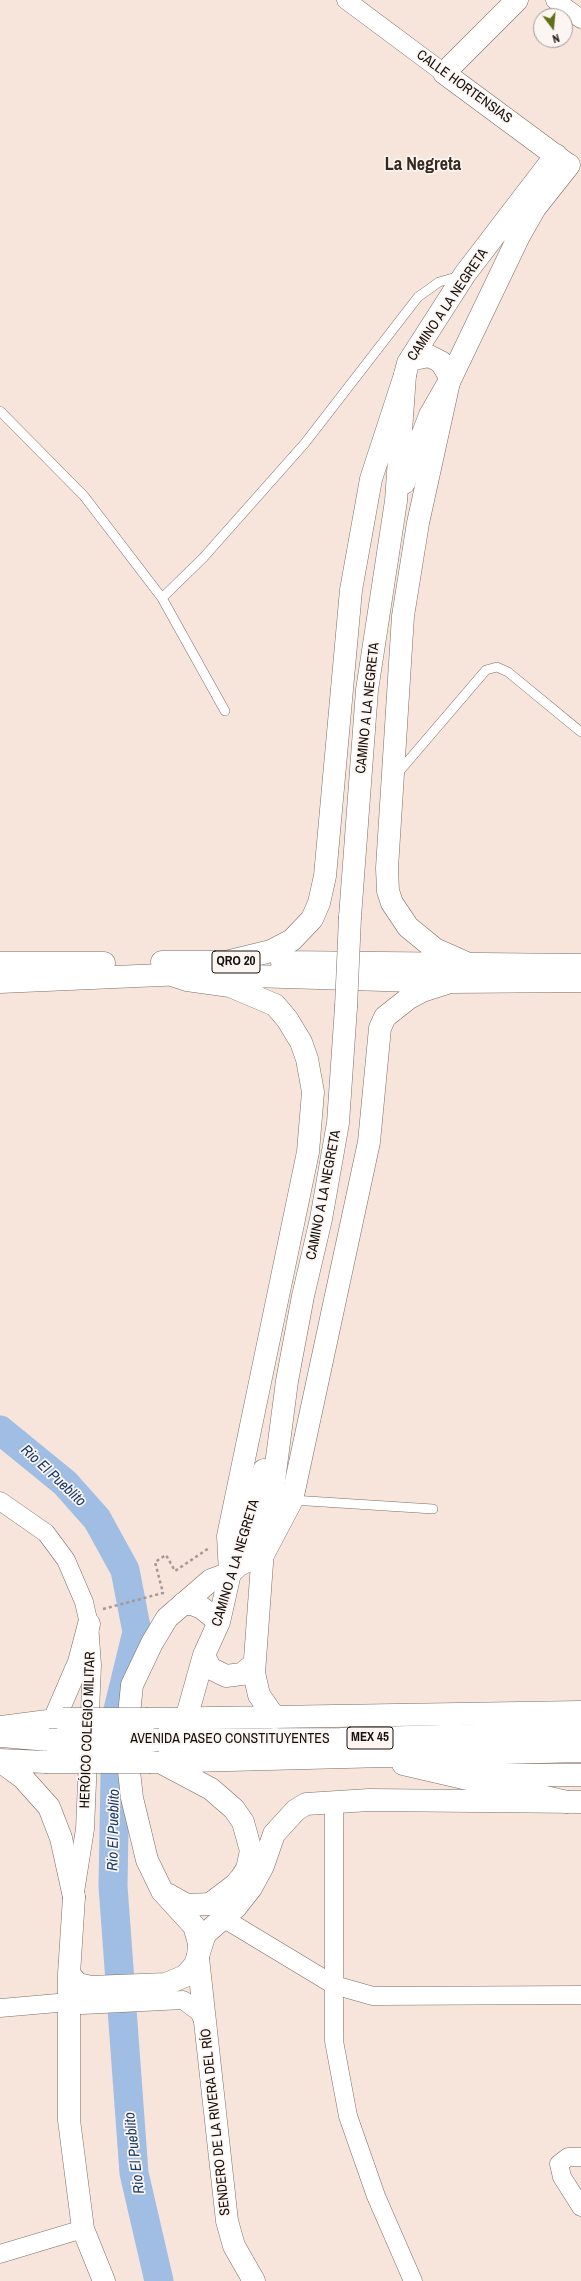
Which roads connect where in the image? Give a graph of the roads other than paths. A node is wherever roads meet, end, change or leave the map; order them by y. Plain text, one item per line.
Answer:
1 (346, 0) edge
2 (517, 0) edge
3 (555, 0) edge
4 (581, 20) edge
5 (444, 73) junction
6 (569, 165) edge
7 (465, 274) junction
8 (406, 369) junction
9 (450, 380) junction
10 (0, 411) edge
11 (396, 501) junction
12 (162, 598) junction
13 (226, 710) dead end
14 (581, 732) edge
15 (393, 778) junction
16 (226, 962) junction
17 (0, 964) edge
18 (581, 964) edge
19 (471, 965) junction
20 (169, 974) junction
21 (581, 981) edge
22 (0, 982) edge
23 (450, 982) junction
24 (287, 1382) junction
25 (292, 1500) junction
26 (0, 1501) edge
27 (433, 1509) dead end
28 (264, 1553) junction
29 (230, 1573) junction
30 (183, 1604) junction
31 (219, 1622) junction
32 (89, 1624) junction
33 (204, 1655) junction
34 (254, 1664) junction
35 (581, 1712) edge
36 (275, 1718) junction
37 (186, 1719) junction
38 (55, 1726) junction
39 (0, 1727) edge
40 (581, 1732) edge
41 (0, 1736) edge
42 (581, 1751) edge
43 (366, 1756) junction
44 (0, 1760) edge
45 (156, 1762) junction
46 (430, 1770) junction
47 (581, 1775) edge
48 (334, 1801) junction
49 (574, 1802) edge
50 (162, 1891) junction
51 (74, 1897) junction
52 (223, 1918) junction
53 (198, 1958) junction
54 (334, 1985) junction
55 (181, 1990) junction
56 (76, 1992) junction
57 (581, 1995) edge
58 (0, 2008) edge
59 (205, 2024) junction
60 (581, 2157) edge
61 (581, 2207) edge
62 (83, 2230) junction
63 (0, 2254) edge
64 (104, 2281) edge
65 (254, 2281) edge
66 (413, 2281) edge

1 - 5 street, CALLE HORTENSIAS
2 - 5 main road
3 - 4 street
5 - 6 main road, CALLE HORTENSIAS
6 - 7 main road, CAMINO A LA NEGRETA
6 - 9 main road, CAMINO A LA NEGRETA
7 - 8 main road, CAMINO A LA NEGRETA
7 - 12 lane
8 - 9 main road
8 - 11 main road, CAMINO A LA NEGRETA
8 - 16 main road
9 - 11 main road, CAMINO A LA NEGRETA
9 - 15 main road
10 - 12 lane
11 - 24 main road, CAMINO A LA NEGRETA, bridge
12 - 13 lane
14 - 15 lane
15 - 19 main road
16 - 17 main road, QRO 20
16 - 19 main road, QRO 20
18 - 19 main road, QRO 20
20 - 22 main road, QRO 20
20 - 23 main road, QRO 20
20 - 29 main road
21 - 23 main road, QRO 20
23 - 25 main road
24 - 28 main road, CAMINO A LA NEGRETA
24 - 29 main road, CAMINO A LA NEGRETA
25 - 27 lane
25 - 28 main road
26 - 32 street, HERÓICO COLEGIO MILITAR
28 - 29 main road, SENDERO DE LA RIVERA DEL RÍO
28 - 34 main road, CAMINO A LA NEGRETA
29 - 30 main road, SENDERO DE LA RIVERA DEL RÍO
29 - 31 main road, CAMINO A LA NEGRETA
30 - 31 main road
30 - 50 main road, SENDERO DE LA RIVERA DEL RÍO
31 - 33 main road, CAMINO A LA NEGRETA
32 - 38 main road
32 - 51 street, HERÓICO COLEGIO MILITAR
33 - 34 main road
33 - 37 main road, CAMINO A LA NEGRETA
34 - 36 main road, CAMINO A LA NEGRETA
35 - 36 main road
36 - 37 main road
37 - 38 main road, bridge
38 - 39 main road
38 - 40 main road, AVENIDA PASEO CONSTITUYENTES / MEX 45, bridge
38 - 41 main road, AVENIDA PASEO CONSTITUYENTES / MEX 45
42 - 43 main road, AVENIDA PASEO CONSTITUYENTES / MEX 45
43 - 45 main road, AVENIDA PASEO CONSTITUYENTES / MEX 45
43 - 46 main road
44 - 45 main road, AVENIDA PASEO CONSTITUYENTES / MEX 45, bridge
44 - 51 main road
45 - 50 main road
46 - 47 main road
46 - 49 main road
48 - 49 main road
48 - 52 main road
48 - 54 street
50 - 53 main road, SENDERO DE LA RIVERA DEL RÍO
51 - 56 main road
52 - 53 main road
52 - 54 street
53 - 55 main road
53 - 59 main road, SENDERO DE LA RIVERA DEL RÍO
54 - 57 street
54 - 66 street
55 - 56 main road
55 - 59 street
56 - 58 street
56 - 62 main road
59 - 65 main road, SENDERO DE LA RIVERA DEL RÍO
60 - 61 street
62 - 63 street
62 - 64 main road

